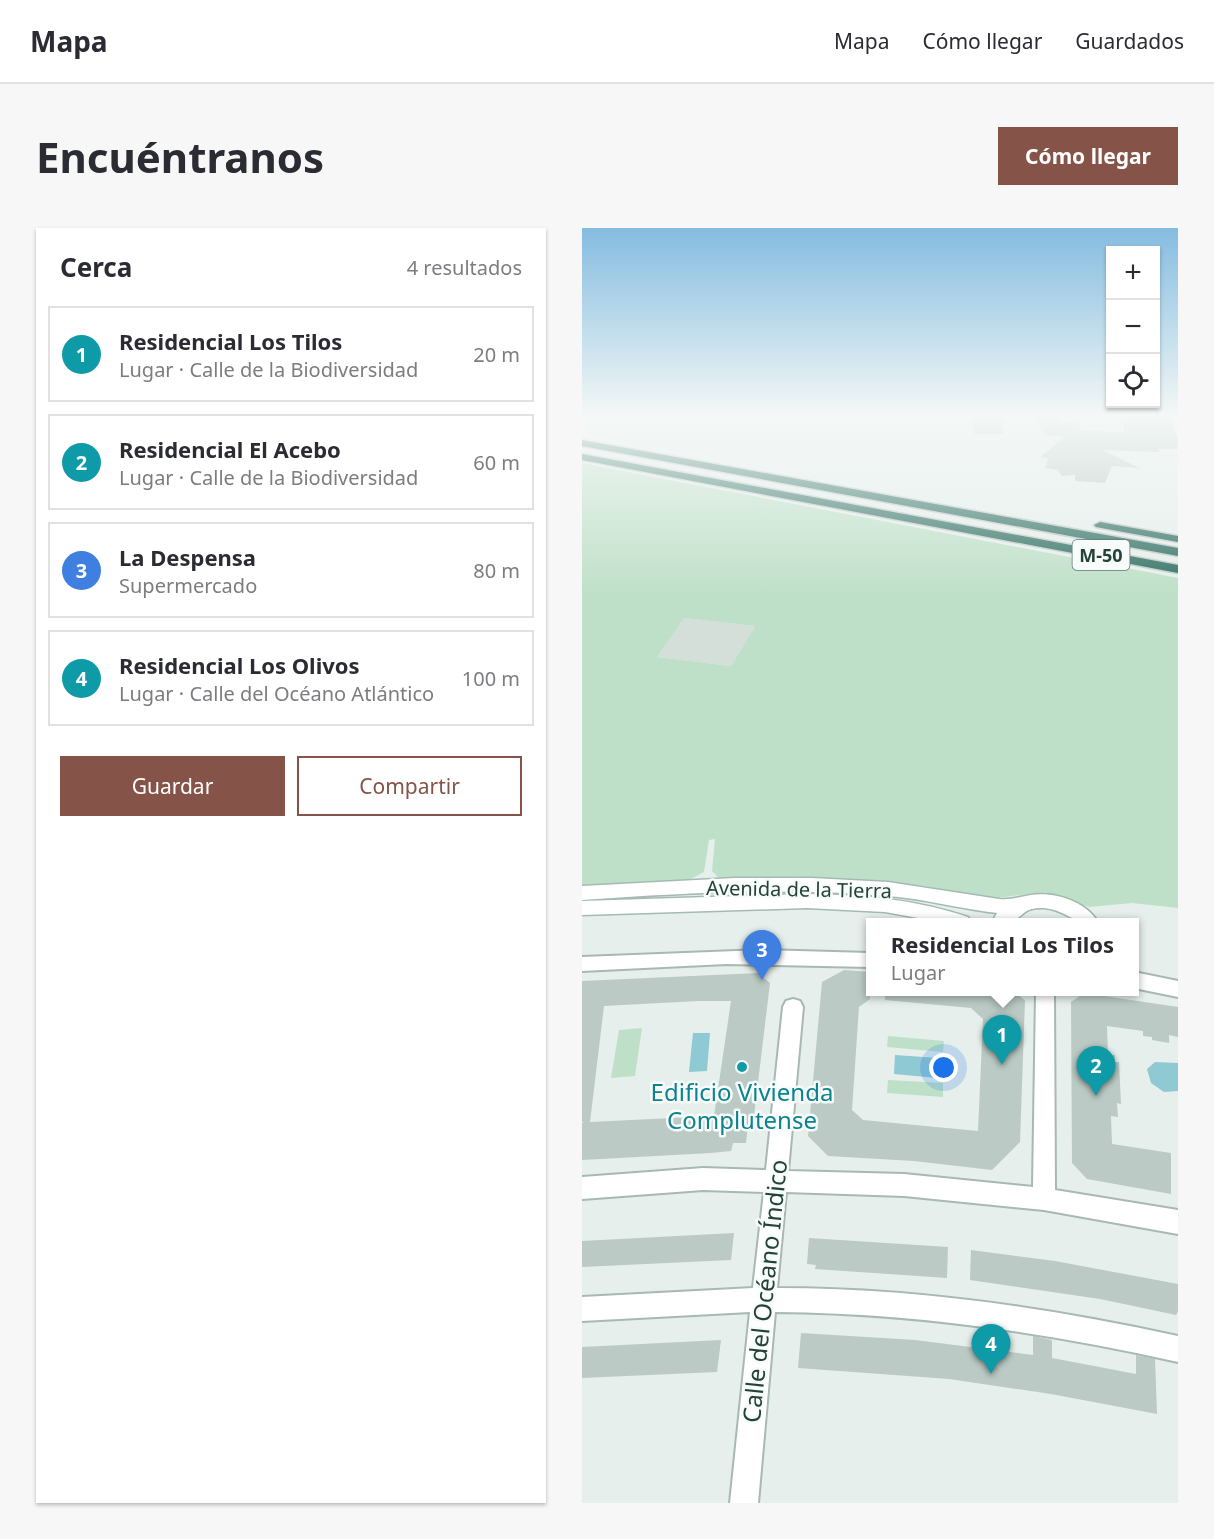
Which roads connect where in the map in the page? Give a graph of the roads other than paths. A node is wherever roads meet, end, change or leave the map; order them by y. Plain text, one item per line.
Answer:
1 (686, 476) edge
2 (773, 476) edge
3 (801, 476) edge
4 (1064, 519) dead end
5 (1085, 523) dead end
6 (1178, 539) edge
7 (1178, 552) edge
8 (1178, 569) edge
9 (582, 893) edge
10 (1015, 907) junction
11 (582, 908) edge
12 (946, 918) edge
13 (1005, 918) edge
14 (1084, 918) edge
15 (866, 960) edge
16 (582, 964) edge
17 (1139, 981) edge
18 (1178, 989) edge
19 (1045, 996) edge
20 (792, 1007) dead end
21 (775, 1180) junction
22 (582, 1188) edge
23 (1044, 1199) junction
24 (1178, 1222) edge
25 (763, 1301) junction
26 (582, 1309) edge
27 (1178, 1349) edge
28 (744, 1503) edge

1 - 8 highway, M-50
2 - 7 highway, M-50
3 - 4 highway
5 - 6 highway
9 - 10 street, Avenida de la Tierra
10 - 13 street
10 - 14 street, Avenida de la Tierra
11 - 12 street, Avenida de la Tierra
15 - 16 street
17 - 18 street
19 - 23 street
20 - 21 street, Calle del Océano Índico
21 - 22 street
21 - 23 street
21 - 25 street, Calle del Océano Índico
23 - 24 street
25 - 26 street
25 - 27 street
25 - 28 street, Calle del Océano Índico

